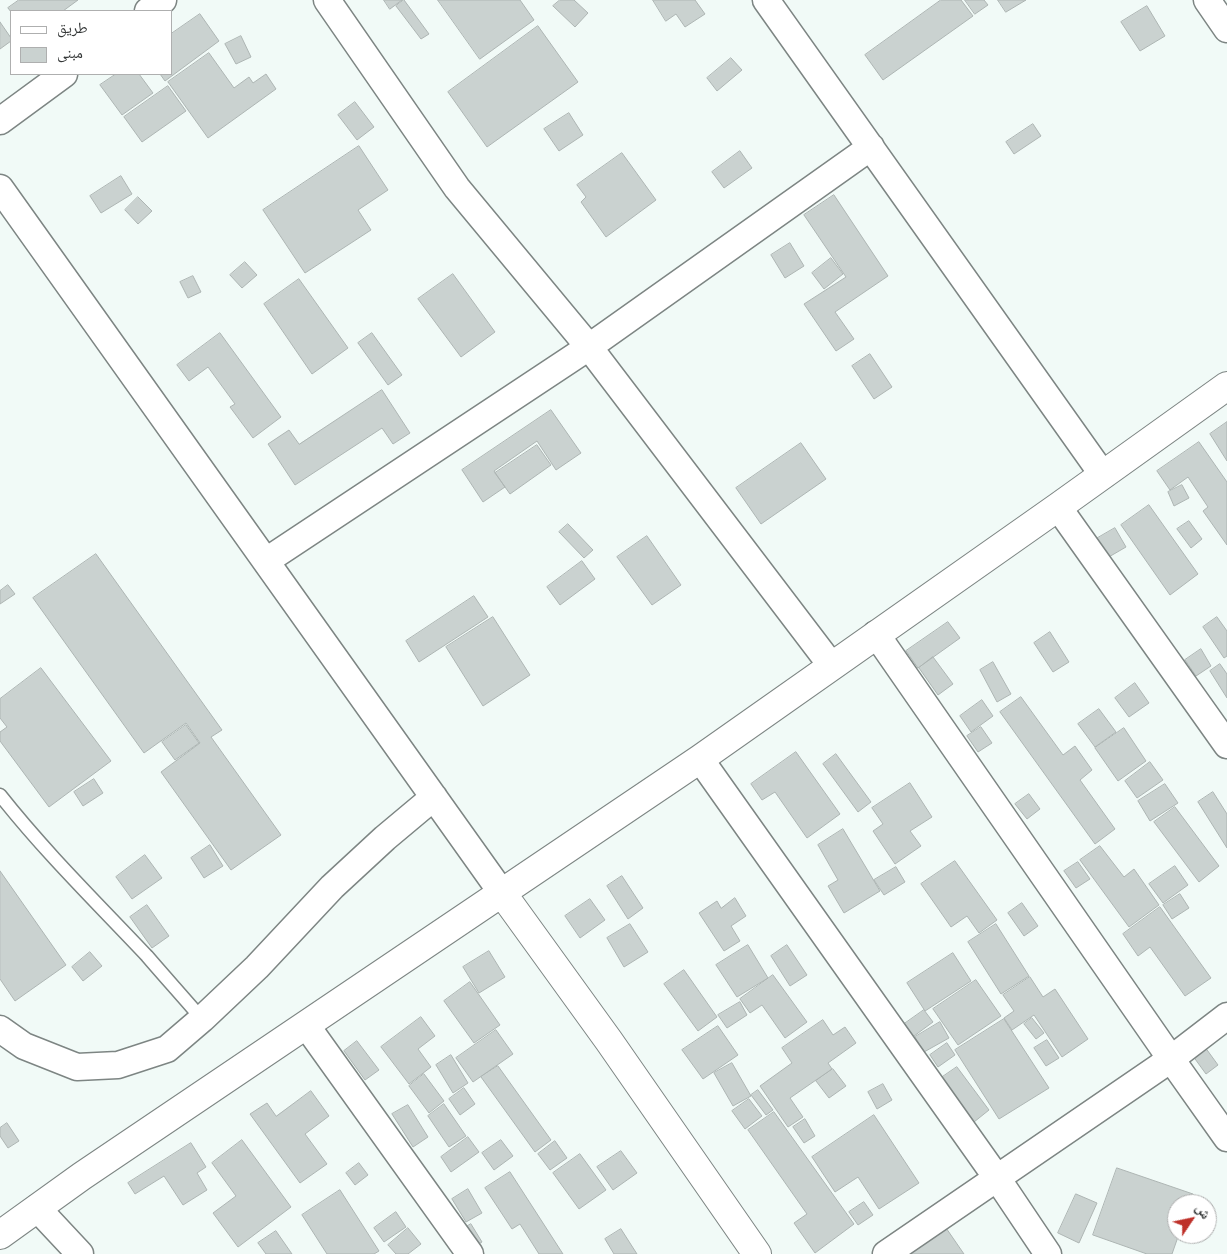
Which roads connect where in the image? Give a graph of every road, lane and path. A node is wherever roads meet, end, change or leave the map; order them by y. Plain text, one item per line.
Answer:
1 (164, 0) edge
2 (326, 0) edge
3 (766, 0) edge
4 (1206, 0) edge
5 (149, 10) edge
6 (1227, 28) edge
7 (63, 75) edge
8 (0, 121) edge
9 (871, 148) junction
10 (0, 188) edge
11 (589, 347) junction
12 (1227, 386) edge
13 (1103, 475) junction
14 (1058, 507) junction
15 (266, 561) junction
16 (876, 634) junction
17 (831, 665) junction
18 (1227, 744) edge
19 (700, 759) junction
20 (0, 795) edge
21 (434, 797) junction
22 (502, 893) junction
23 (1227, 1016) edge
24 (202, 1020) junction
25 (306, 1025) junction
26 (0, 1029) edge
27 (1171, 1059) junction
28 (1227, 1138) edge
29 (997, 1178) junction
30 (36, 1208) junction
31 (0, 1235) edge
32 (80, 1254) edge
33 (470, 1254) edge
34 (756, 1254) edge
35 (886, 1254) edge
36 (1048, 1254) edge

1 - 5 street
2 - 11 street
3 - 9 street
4 - 6 street
7 - 8 street
9 - 11 street
9 - 13 street
10 - 15 street
11 - 15 street
11 - 17 street
12 - 13 main road
13 - 14 main road
14 - 16 main road
14 - 18 street
15 - 21 street
16 - 17 main road
16 - 27 street
17 - 19 main road
19 - 22 main road
19 - 29 street
20 - 24 lane
21 - 22 street
21 - 24 street
22 - 25 main road
22 - 34 main road
23 - 27 street
24 - 26 street
25 - 30 main road
25 - 33 street
27 - 28 street
27 - 29 street
29 - 35 street
29 - 36 street
30 - 31 main road
30 - 32 street

